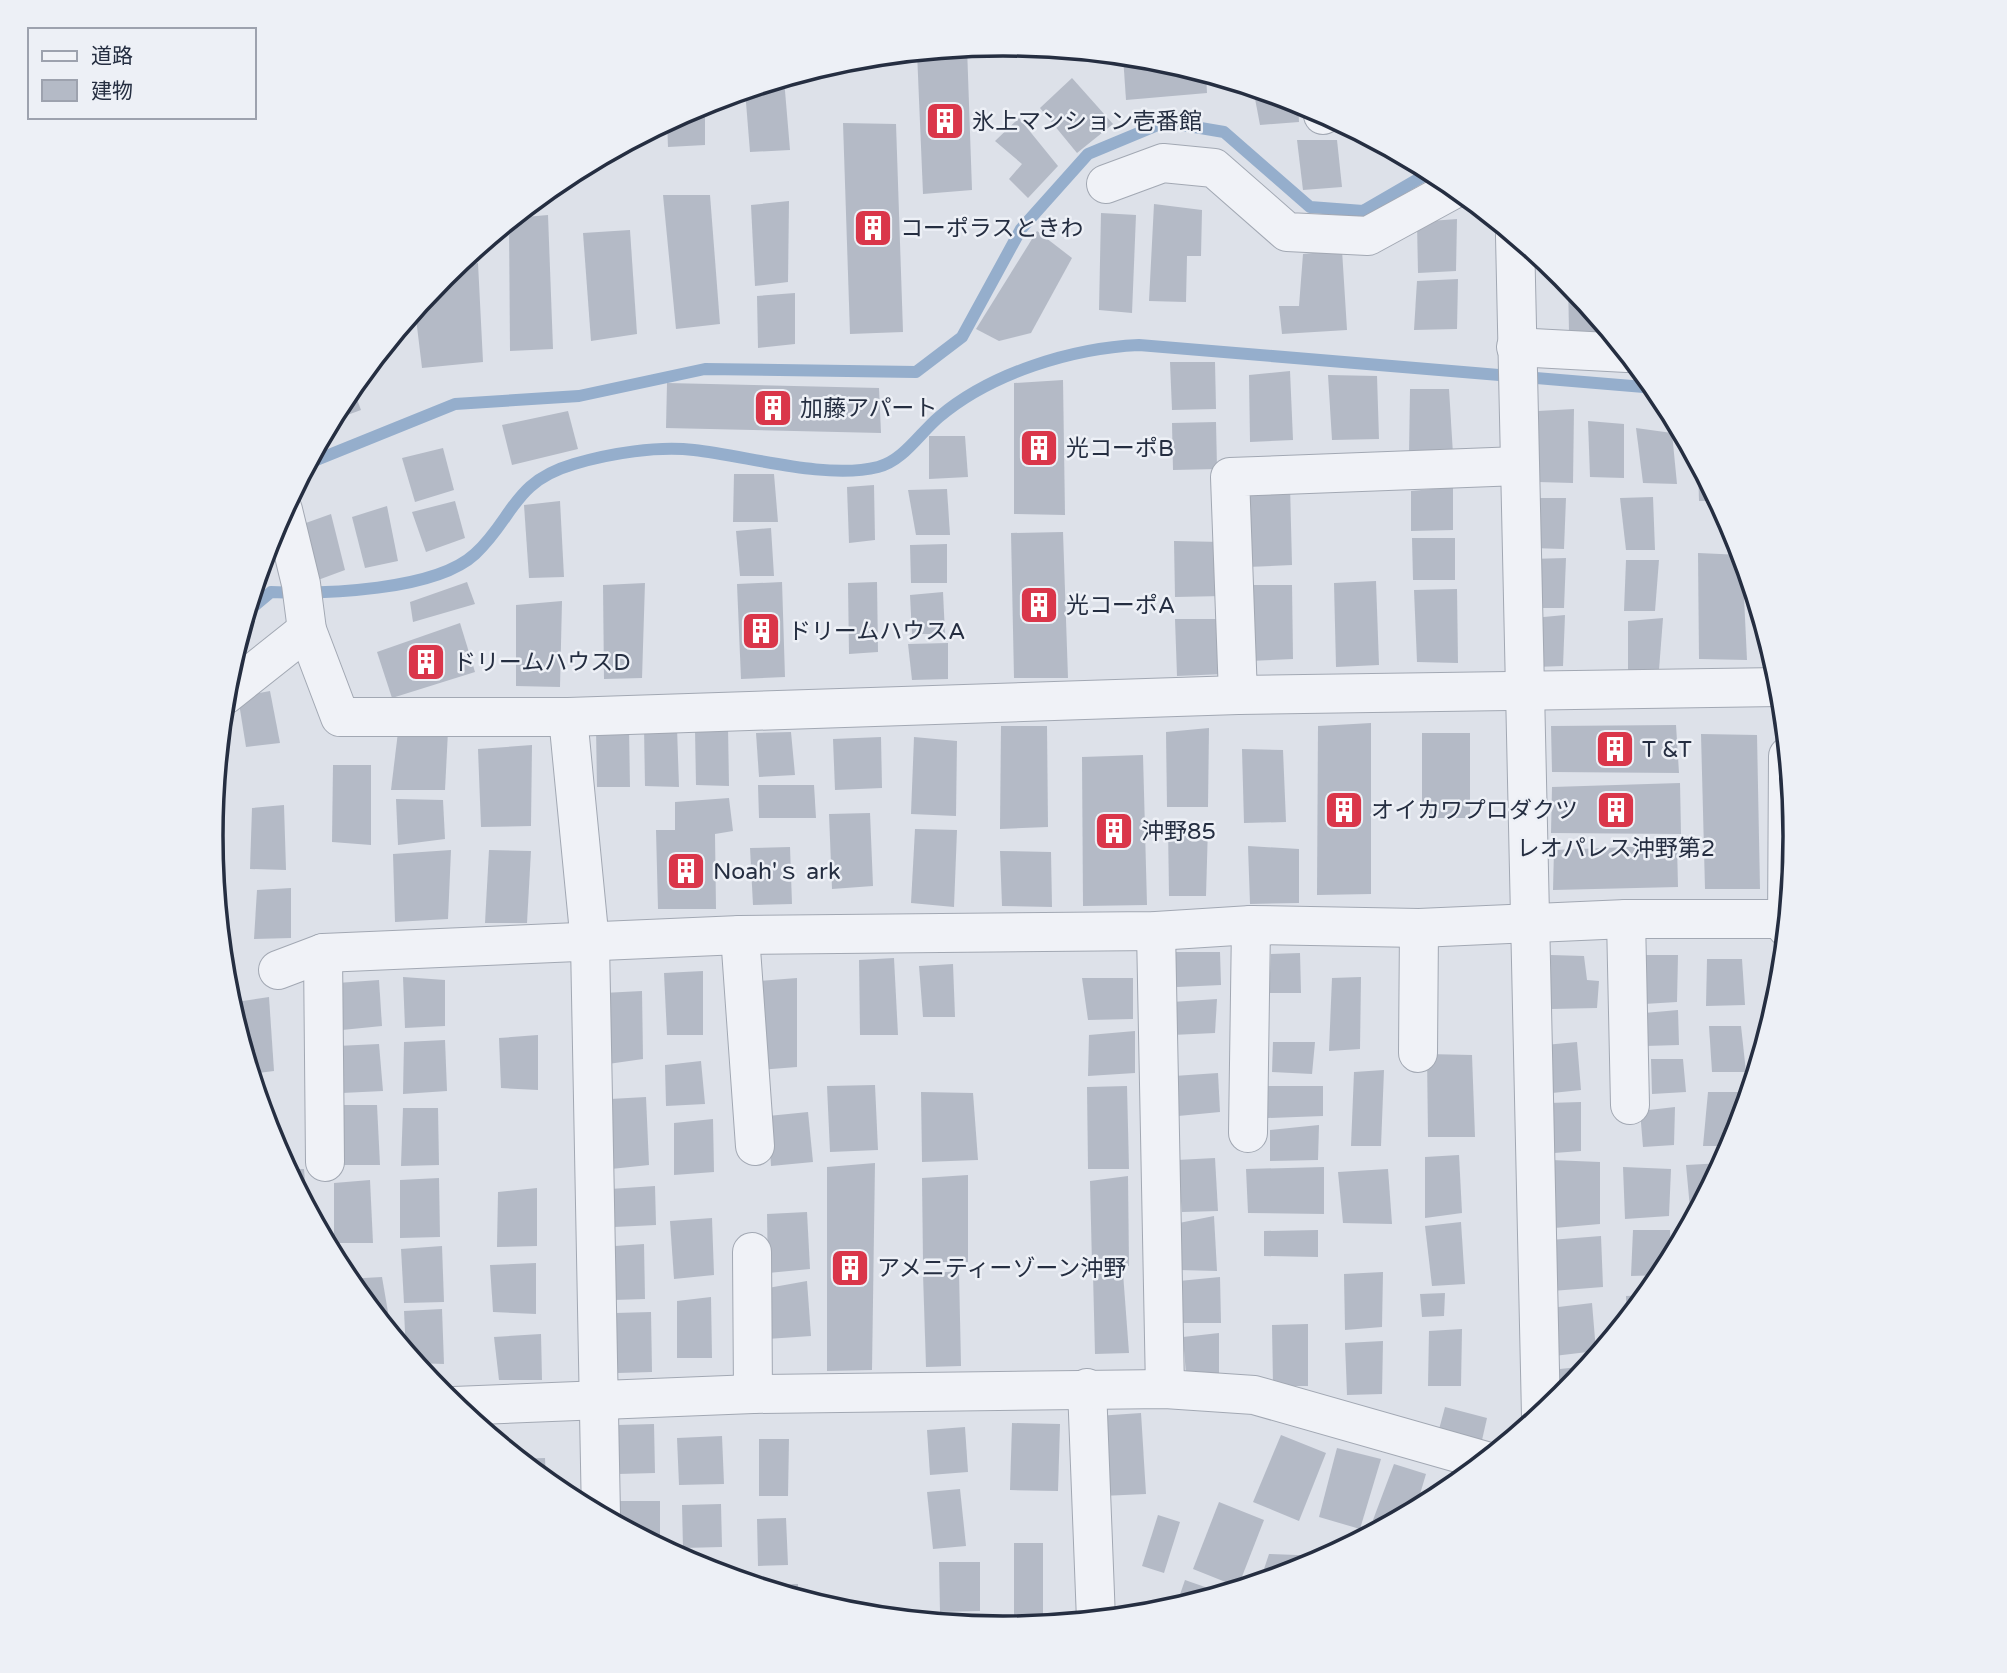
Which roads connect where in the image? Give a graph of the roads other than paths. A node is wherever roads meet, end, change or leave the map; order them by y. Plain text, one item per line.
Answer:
1 (1106, 184) dead end
2 (1445, 194) edge
3 (1515, 248) edge
4 (1617, 354) edge
5 (1517, 368) junction
6 (1519, 466) junction
7 (287, 527) edge
8 (304, 608) junction
9 (239, 679) edge
10 (1770, 687) edge
11 (1523, 691) junction
12 (1238, 695) junction
13 (568, 717) junction
14 (1626, 919) junction
15 (1779, 922) edge
16 (1529, 923) junction
17 (1251, 925) junction
18 (1419, 928) junction
19 (1156, 931) junction
20 (740, 935) junction
21 (590, 943) junction
22 (323, 953) junction
23 (278, 970) dead end
24 (1418, 1053) dead end
25 (1630, 1105) dead end
26 (1248, 1133) dead end
27 (755, 1146) dead end
28 (325, 1162) dead end
29 (752, 1252) dead end
30 (1087, 1388) junction
31 (1165, 1389) junction
32 (753, 1394) junction
33 (600, 1398) junction
34 (1541, 1402) edge
35 (470, 1405) edge
36 (1476, 1458) edge
37 (601, 1504) edge
38 (1096, 1611) edge

1 - 2 street
3 - 5 street
4 - 5 street
5 - 6 street
6 - 11 street
6 - 12 street
7 - 8 street
8 - 9 street
8 - 13 street
10 - 11 street
11 - 12 street
11 - 16 street
12 - 13 street
13 - 21 street
14 - 15 street
14 - 16 street
14 - 25 street
16 - 18 street
16 - 34 street
17 - 18 street
17 - 19 street
17 - 26 street
18 - 24 street
19 - 20 street
19 - 31 street
20 - 21 street
20 - 27 street
21 - 22 street
21 - 33 street
22 - 23 street
22 - 28 street
29 - 32 street
30 - 31 street
30 - 32 street
30 - 38 street
31 - 36 street
32 - 33 street
33 - 35 street
33 - 37 street

